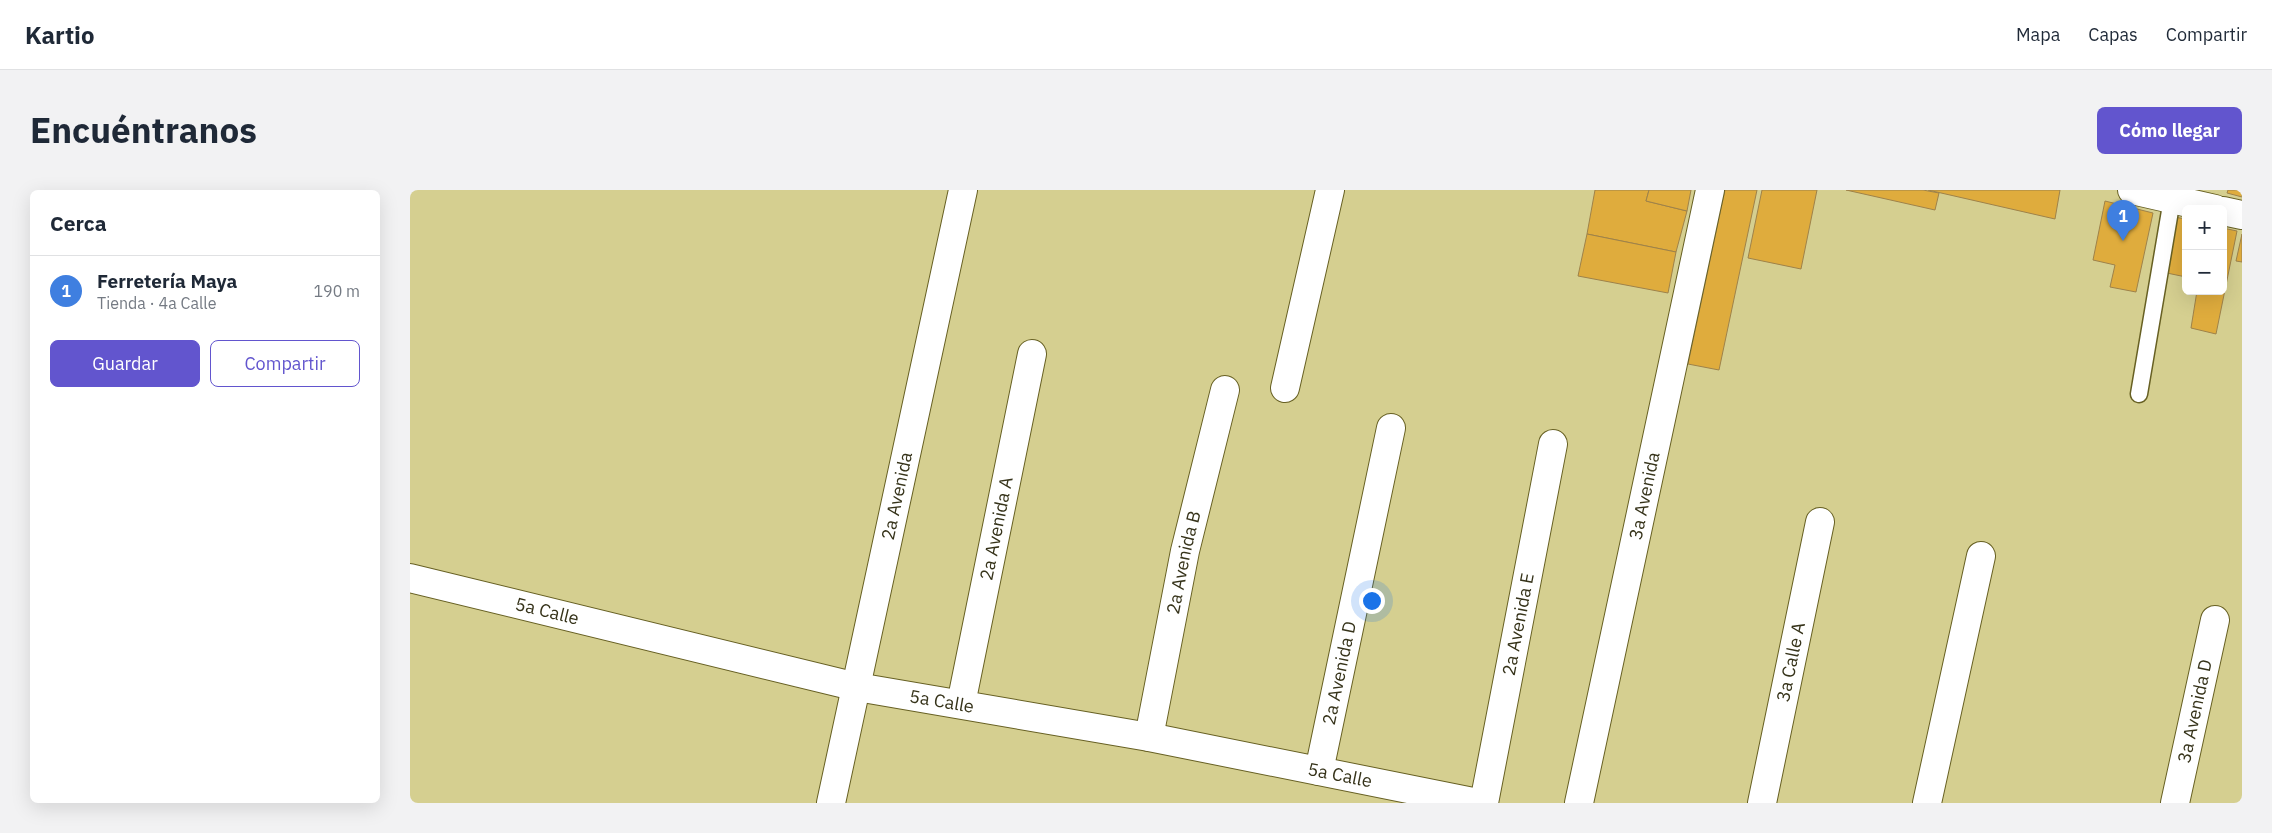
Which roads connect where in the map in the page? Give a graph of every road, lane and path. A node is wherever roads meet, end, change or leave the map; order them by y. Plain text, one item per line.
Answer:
1 (963, 190) edge
2 (1330, 190) edge
3 (1710, 190) edge
4 (2132, 190) edge
5 (2172, 199) junction
6 (2198, 205) edge
7 (2227, 212) edge
8 (2242, 215) edge
9 (1032, 354) dead end
10 (1285, 388) dead end
11 (1225, 390) dead end
12 (2139, 394) dead end
13 (1391, 428) dead end
14 (1553, 444) dead end
15 (1820, 522) dead end
16 (1981, 556) dead end
17 (410, 578) edge
18 (2215, 620) dead end
19 (857, 687) junction
20 (961, 704) junction
21 (1149, 737) junction
22 (1319, 771) junction
23 (831, 803) edge
24 (1478, 803) edge
25 (1484, 803) edge
26 (1579, 803) edge
27 (1762, 803) edge
28 (1927, 803) edge
29 (2175, 803) edge

1 - 19 street, 2a Avenida
2 - 10 street
3 - 26 street, 3a Avenida
4 - 5 street
5 - 6 street
5 - 12 lane
7 - 8 street
9 - 20 street, 2a Avenida A
11 - 21 street, 2a Avenida B
13 - 22 street, 2a Avenida D
14 - 25 street, 2a Avenida E
15 - 27 street, 3a Calle A
16 - 28 street
17 - 19 street, 5a Calle
18 - 29 street, 3a Avenida D
19 - 20 street, 5a Calle
19 - 23 street, 2a Avenida
20 - 21 street, 5a Calle
21 - 22 street, 5a Calle
22 - 24 street, 5a Calle

